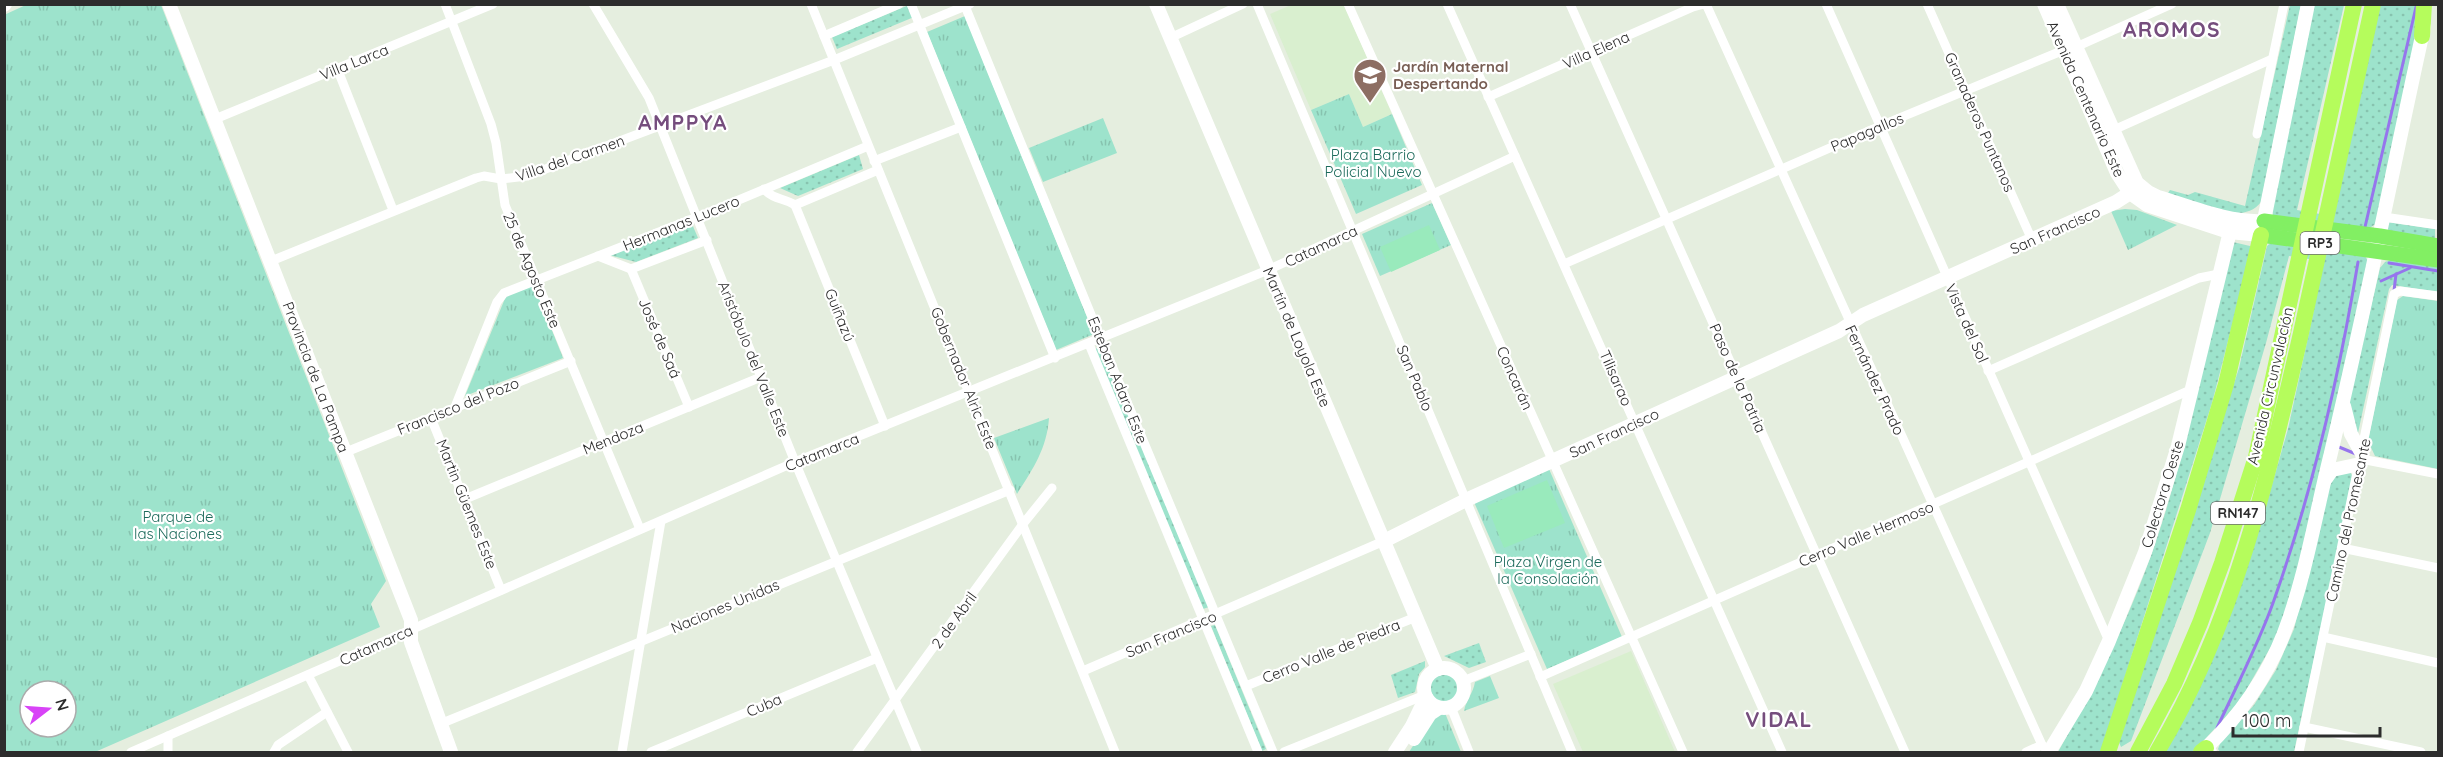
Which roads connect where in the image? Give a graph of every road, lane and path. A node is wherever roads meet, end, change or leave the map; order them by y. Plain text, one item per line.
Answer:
1 (169, 4) edge
2 (445, 4) edge
3 (493, 4) edge
4 (593, 4) edge
5 (811, 4) edge
6 (899, 4) edge
7 (911, 4) edge
8 (1156, 4) edge
9 (1243, 4) edge
10 (1257, 4) edge
11 (1348, 4) edge
12 (1447, 4) edge
13 (1570, 4) edge
14 (1705, 4) edge
15 (1826, 4) edge
16 (1927, 4) edge
17 (2044, 4) edge
18 (2057, 4) edge
19 (2172, 4) edge
20 (2284, 4) edge
21 (2308, 4) edge
22 (2354, 4) edge
23 (2373, 4) edge
24 (2424, 4) edge
25 (2429, 4) edge
26 (967, 5) edge
27 (452, 21) junction
28 (920, 26) junction
29 (824, 36) junction
30 (2422, 36) junction
31 (1170, 38) junction
32 (2070, 48) junction
33 (1592, 52) junction
34 (2272, 59) junction
35 (834, 60) junction
36 (337, 69) junction
37 (1966, 90) junction
38 (1488, 97) junction
39 (215, 119) junction
40 (1880, 126) junction
41 (661, 127) junction
42 (961, 127) junction
43 (2108, 132) junction
44 (2257, 134) dead end
45 (868, 147) junction
46 (1515, 156) junction
47 (876, 166) junction
48 (1781, 170) junction
49 (501, 180) junction
50 (2133, 188) junction
51 (764, 189) junction
52 (1433, 194) junction
53 (2320, 204) junction
54 (795, 205) junction
55 (393, 210) junction
56 (697, 217) junction
57 (2384, 217) junction
58 (1667, 219) junction
59 (2439, 225) edge
60 (2231, 226) junction
61 (2263, 228) junction
62 (1353, 231) junction
63 (707, 240) junction
64 (2032, 240) junction
65 (2379, 244) junction
66 (2439, 247) edge
67 (598, 256) junction
68 (2439, 260) edge
69 (271, 261) junction
70 (1564, 264) junction
71 (631, 269) junction
72 (1268, 270) junction
73 (2219, 274) junction
74 (1948, 279) junction
75 (537, 280) junction
76 (2439, 296) edge
77 (1849, 324) junction
78 (1101, 339) junction
79 (1089, 344) junction
80 (1054, 358) junction
81 (571, 361) junction
82 (1988, 371) junction
83 (1738, 376) junction
84 (761, 377) junction
85 (2190, 390) junction
86 (970, 392) junction
87 (2343, 403) junction
88 (455, 407) junction
89 (689, 407) junction
90 (431, 418) junction
91 (1636, 423) junction
92 (885, 426) junction
93 (605, 442) junction
94 (346, 452) junction
95 (2361, 459) junction
96 (1552, 461) junction
97 (795, 462) junction
98 (2029, 463) junction
99 (2439, 474) edge
100 (2324, 482) junction
101 (1052, 488) dead end
102 (1010, 490) junction
103 (465, 499) junction
104 (1466, 500) junction
105 (1933, 506) junction
106 (661, 521) junction
107 (1023, 524) junction
108 (640, 529) junction
109 (1384, 541) junction
110 (2342, 548) junction
111 (1815, 555) junction
112 (837, 560) junction
113 (2439, 568) edge
114 (501, 590) junction
115 (1714, 600) junction
116 (1216, 615) junction
117 (1416, 617) junction
118 (1203, 620) junction
119 (411, 630) junction
120 (1631, 637) junction
121 (2323, 637) junction
122 (2109, 640) junction
123 (641, 641) junction
124 (1531, 654) junction
125 (877, 658) junction
126 (2439, 663) edge
127 (1438, 669) junction
128 (1083, 671) junction
129 (308, 675) junction
130 (1540, 677) junction
131 (1463, 681) junction
132 (1246, 686) junction
133 (1426, 696) junction
134 (895, 700) junction
135 (1445, 707) junction
136 (327, 712) junction
137 (440, 724) junction
138 (2304, 727) junction
139 (168, 736) junction
140 (2047, 750) edge
141 (2206, 751) edge
142 (131, 753) edge
143 (168, 753) edge
144 (274, 753) edge
145 (348, 753) edge
146 (451, 753) edge
147 (622, 753) edge
148 (651, 753) edge
149 (857, 753) edge
150 (917, 753) edge
151 (1115, 753) edge
152 (1258, 753) edge
153 (1273, 753) edge
154 (1284, 753) edge
155 (1395, 753) edge
156 (1405, 753) edge
157 (1469, 753) edge
158 (1572, 753) edge
159 (1683, 753) edge
160 (1782, 753) edge
161 (1905, 753) edge
162 (2026, 753) edge
163 (2108, 753) edge
164 (2138, 753) edge
165 (2157, 753) edge
166 (2299, 753) edge
167 (2421, 753) edge

1 - 39 street, Provincia de La Pampa
2 - 27 street, 25 de Agosto Este
3 - 27 street, Villa Larca
4 - 41 street, Aristóbulo del Valle Este
5 - 29 street, Gobernador Alric Este
6 - 29 street
7 - 28 street
8 - 31 street, Martín de Loyola Este
9 - 31 street
10 - 62 street, San Pablo
11 - 52 street, Concarán
12 - 38 street, Tilisarao
13 - 33 street, Paso de la Patria
14 - 33 street, Villa Elena
14 - 48 street, Fernández Prado
15 - 40 street, Vista del Sol
16 - 37 street, Granaderos Puntanos
17 - 32 street, Avenida Centenario Este
18 - 32 street, Avenida Centenario Este
19 - 32 street, Papagallos
20 - 34 street
21 - 61 street
22 - 53 highway, Avenida Circunvalación / RN147
23 - 53 highway, Avenida Circunvalación / RN147
24 - 30 highway
25 - 30 street
26 - 28 street, Villa del Carmen
26 - 78 street, Esteban Adaro Este
27 - 36 street, Villa Larca
27 - 49 street, 25 de Agosto Este
28 - 35 street, Villa del Carmen
28 - 42 street
29 - 35 street, Gobernador Alric Este
30 - 57 street
31 - 72 street, Martín de Loyola Este
32 - 37 street, Papagallos
32 - 43 street, Avenida Centenario Este
33 - 38 street, Villa Elena
33 - 58 street, Paso de la Patria
34 - 43 street
34 - 44 street
35 - 41 street, Villa del Carmen
35 - 45 street, Gobernador Alric Este
36 - 39 street, Villa Larca
36 - 55 street
37 - 40 street, Papagallos
37 - 64 street, Granaderos Puntanos
38 - 46 street, Tilisarao
39 - 69 street, Provincia de La Pampa
40 - 48 street, Papagallos
40 - 74 street, Vista del Sol
41 - 49 street, Villa del Carmen
41 - 56 street, Aristóbulo del Valle Este
42 - 47 street
42 - 80 street
43 - 50 street, Avenida Centenario Este
45 - 47 street, Gobernador Alric Este
45 - 51 street, Hermanas Lucero
46 - 52 street, Catamarca
46 - 70 street, Tilisarao
47 - 54 street
47 - 86 street, Gobernador Alric Este
48 - 58 street, Papagallos
48 - 77 street, Fernández Prado
49 - 55 street, Villa del Carmen
49 - 75 street, 25 de Agosto Este
50 - 60 street
50 - 64 street, San Francisco
51 - 54 street
51 - 56 street, Hermanas Lucero
52 - 62 street, Catamarca
52 - 96 street, Concarán
53 - 164 highway, Avenida Circunvalación / RN147
53 - 165 highway, Avenida Circunvalación / RN147
54 - 92 street, Guiñazú
55 - 69 street, Villa del Carmen
56 - 63 street, Aristóbulo del Valle Este
56 - 67 street, Hermanas Lucero
57 - 59 street
57 - 65 street
58 - 70 street, Papagallos
58 - 83 street, Paso de la Patria
60 - 61 street, RP3
60 - 73 street, Colectora Oeste
61 - 65 main road, RP3
61 - 163 highway
62 - 72 street, Catamarca
62 - 104 street, San Pablo
63 - 71 street, Hermanas Lucero
63 - 84 street, Aristóbulo del Valle Este
64 - 74 street, San Francisco
65 - 66 main road, RP3
65 - 68 main road, RP3
65 - 87 street
67 - 71 street, Hermanas Lucero
67 - 75 street, Hermanas Lucero
69 - 94 street, Provincia de La Pampa
70 - 91 street, Tilisarao
71 - 89 street, José de Saá
72 - 78 street, Catamarca
72 - 109 street, Martín de Loyola Este
73 - 82 street
73 - 85 street, Colectora Oeste
74 - 77 street, San Francisco
74 - 82 street, Vista del Sol
75 - 81 street, 25 de Agosto Este
75 - 88 street, Hermanas Lucero
76 - 95 street, Camino del Promesante
77 - 83 street, San Francisco
77 - 105 street, Fernández Prado
78 - 79 street, Catamarca
78 - 116 street, Esteban Adaro Este
79 - 80 street, Catamarca
79 - 118 street, Esteban Adaro Este
80 - 86 street, Catamarca
81 - 88 street, Francisco del Pozo
81 - 93 street, 25 de Agosto Este
82 - 98 street, Vista del Sol
83 - 91 street, San Francisco
83 - 111 street, Paso de la Patria
84 - 89 street, Mendoza
84 - 97 street, Aristóbulo del Valle Este
85 - 98 street, Cerro Valle Hermoso
85 - 122 street, Colectora Oeste
86 - 92 street, Catamarca
86 - 102 street, Gobernador Alric Este
87 - 95 street
87 - 100 street
88 - 90 street, Francisco del Pozo
89 - 93 street, Mendoza
90 - 94 street, Francisco del Pozo
90 - 103 street, Martin Güemes Este
91 - 96 street, San Francisco
91 - 115 street, Tilisarao
92 - 97 street, Catamarca
93 - 103 street, Mendoza
93 - 108 street, 25 de Agosto Este
94 - 119 street, Provincia de La Pampa
95 - 99 street
95 - 100 street
95 - 110 street, Camino del Promesante
96 - 104 street, San Francisco
96 - 120 street, Concarán
97 - 106 street, Catamarca
97 - 112 street, Aristóbulo del Valle Este
98 - 105 street, Cerro Valle Hermoso
98 - 122 street, Vista del Sol
100 - 141 street
101 - 107 street, 2 de Abril
102 - 107 street, Gobernador Alric Este
102 - 112 street, Naciones Unidas
103 - 114 street, Martin Güemes Este
104 - 109 street, San Francisco
104 - 124 street, San Pablo
105 - 111 street, Cerro Valle Hermoso
105 - 140 street, Fernández Prado
106 - 108 street, Catamarca
106 - 123 street
107 - 128 street, Gobernador Alric Este
107 - 134 street, 2 de Abril
108 - 114 street, Catamarca
109 - 116 street, San Francisco
109 - 117 street, Martín de Loyola Este
110 - 113 street
110 - 121 street, Camino del Promesante
111 - 115 street, Cerro Valle Hermoso
111 - 161 street, Paso de la Patria
112 - 123 street, Naciones Unidas
112 - 125 street, Aristóbulo del Valle Este
114 - 119 street, Catamarca
115 - 120 street, Cerro Valle Hermoso
115 - 160 street, Tilisarao
116 - 118 street, San Francisco
116 - 132 street, Esteban Adaro Este
117 - 127 street, Martín de Loyola Este
117 - 132 street, Cerro Valle de Piedra
118 - 128 street, San Francisco
118 - 152 street, Esteban Adaro Este
119 - 129 street, Catamarca
119 - 137 street, Provincia de La Pampa
120 - 130 street, Cerro Valle Hermoso
120 - 159 street, Concarán
121 - 126 street
121 - 138 street, Camino del Promesante
122 - 140 street, Colectora Oeste
123 - 137 street, Naciones Unidas
123 - 147 street
124 - 130 street, San Pablo
124 - 131 street
125 - 134 street, Aristóbulo del Valle Este
125 - 148 street, Cuba
127 - 131 street
127 - 133 street
128 - 151 street, Gobernador Alric Este
129 - 136 street
129 - 139 street, Catamarca
130 - 158 street, San Pablo
131 - 135 street
132 - 153 street, Esteban Adaro Este
133 - 135 street
133 - 154 street
133 - 155 street
134 - 149 street, 2 de Abril
134 - 150 street, Aristóbulo del Valle Este
135 - 156 street
135 - 157 street
136 - 144 street
136 - 145 street
137 - 146 street, Provincia de La Pampa
138 - 166 street, Camino del Promesante
138 - 167 street
139 - 142 street, Catamarca
139 - 143 street
140 - 162 street

